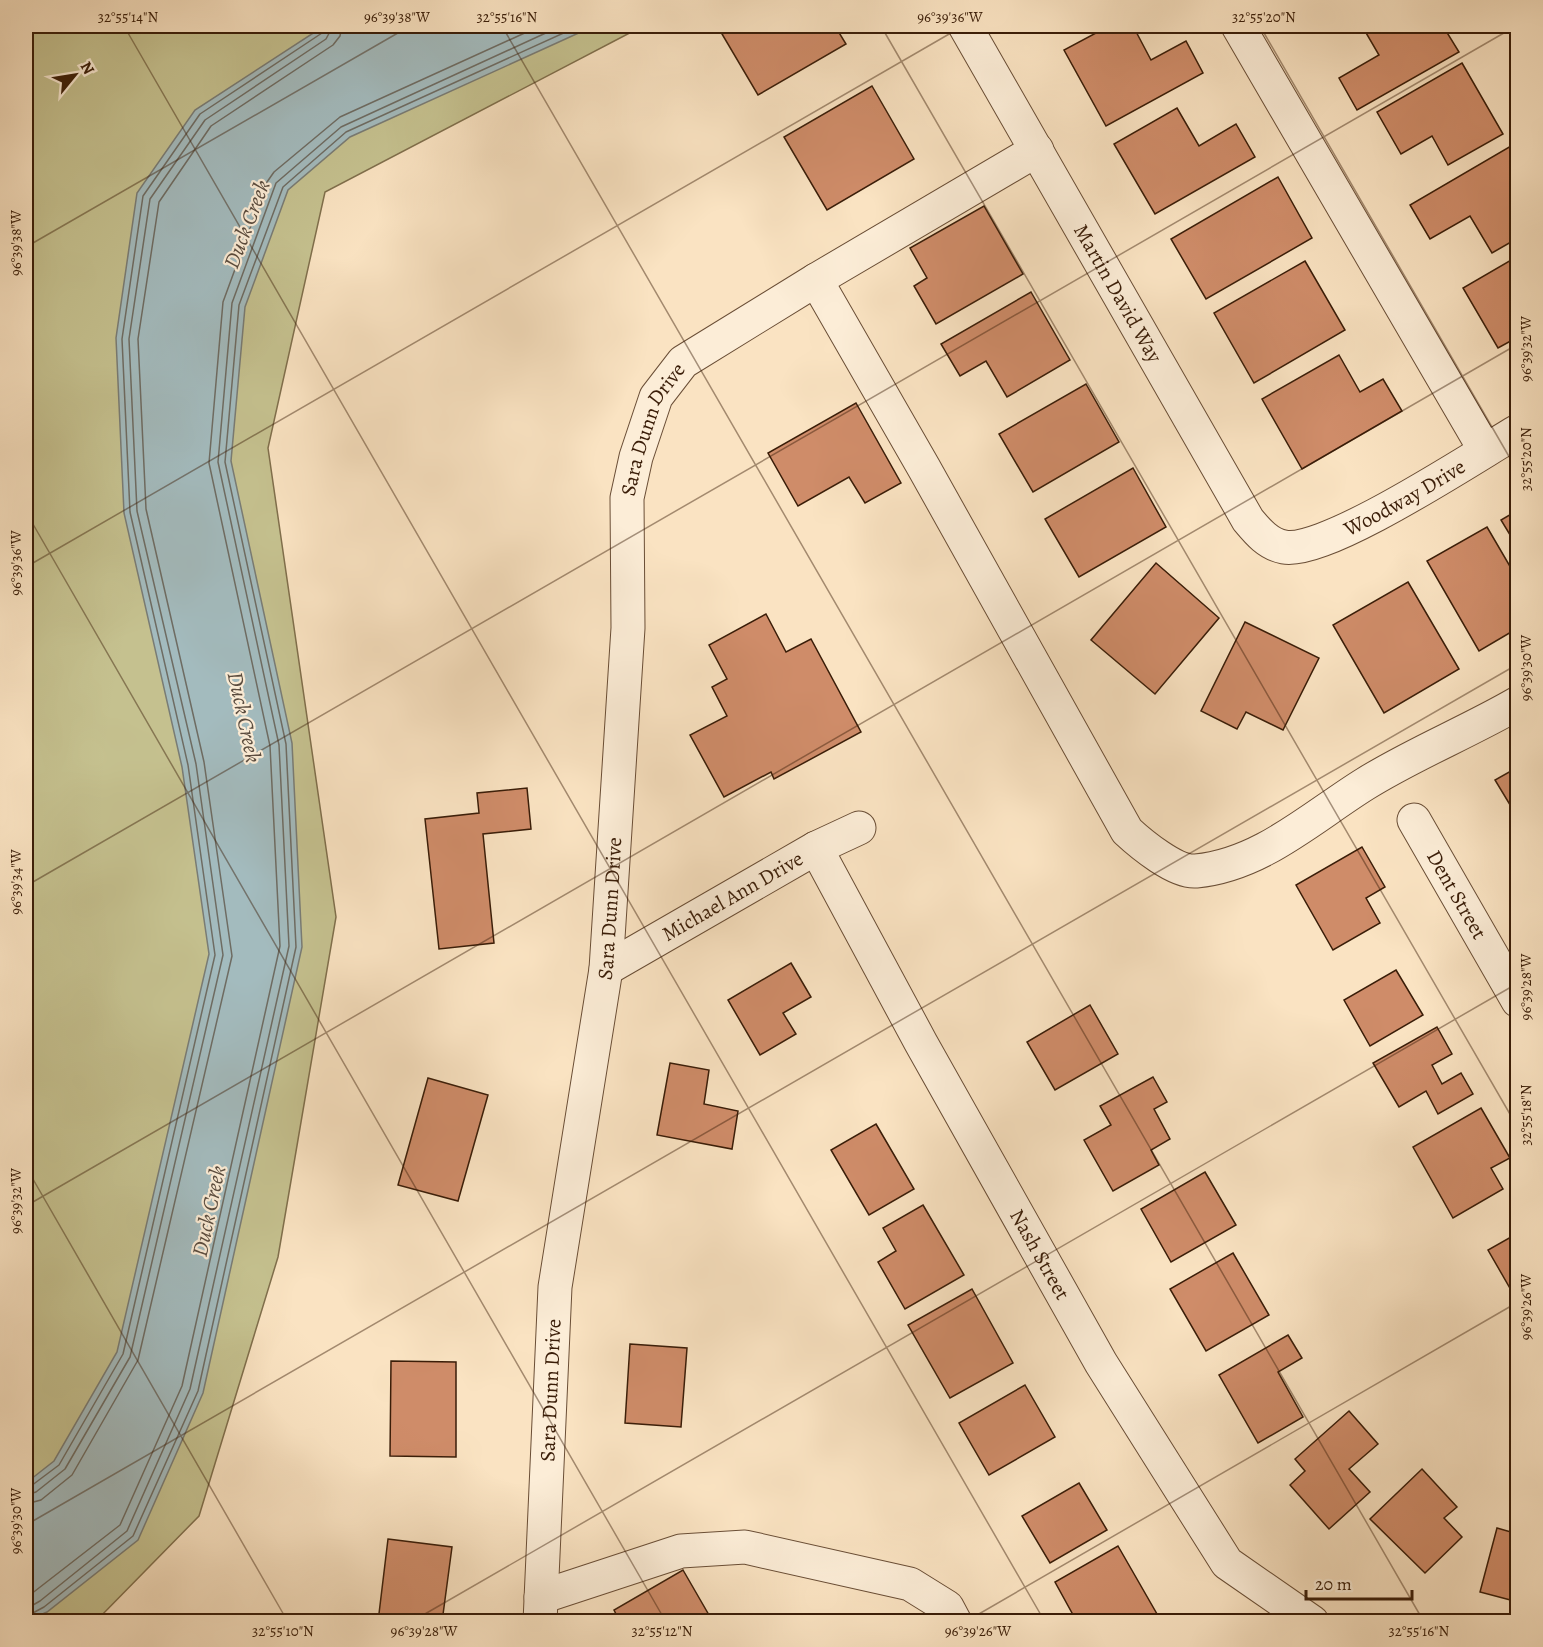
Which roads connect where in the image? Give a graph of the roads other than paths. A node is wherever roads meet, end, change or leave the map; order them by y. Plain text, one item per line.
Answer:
1 (965, 26) edge
2 (1238, 26) edge
3 (1037, 150) junction
4 (816, 280) junction
5 (1518, 430) edge
6 (1485, 450) junction
7 (1285, 548) joint
8 (1518, 703) edge
9 (1414, 820) dead end
10 (859, 828) dead end
11 (816, 848) junction
12 (606, 969) junction
13 (1518, 1001) edge
14 (540, 1609) edge
15 (1277, 1611) edge
16 (955, 1622) edge
17 (1312, 1622) edge

1 - 3 street, Martin David Way
2 - 6 street
3 - 4 street, Sara Dunn Drive
3 - 7 street, Martin David Way
4 - 8 street
4 - 12 street, Sara Dunn Drive
5 - 6 street, Woodway Drive
6 - 7 street, Woodway Drive
9 - 13 street, Dent Street
10 - 11 street, Michael Ann Drive
11 - 12 street, Michael Ann Drive
11 - 15 street, Nash Street
12 - 14 street, Sara Dunn Drive
14 - 16 street
15 - 17 street, Nash Street

